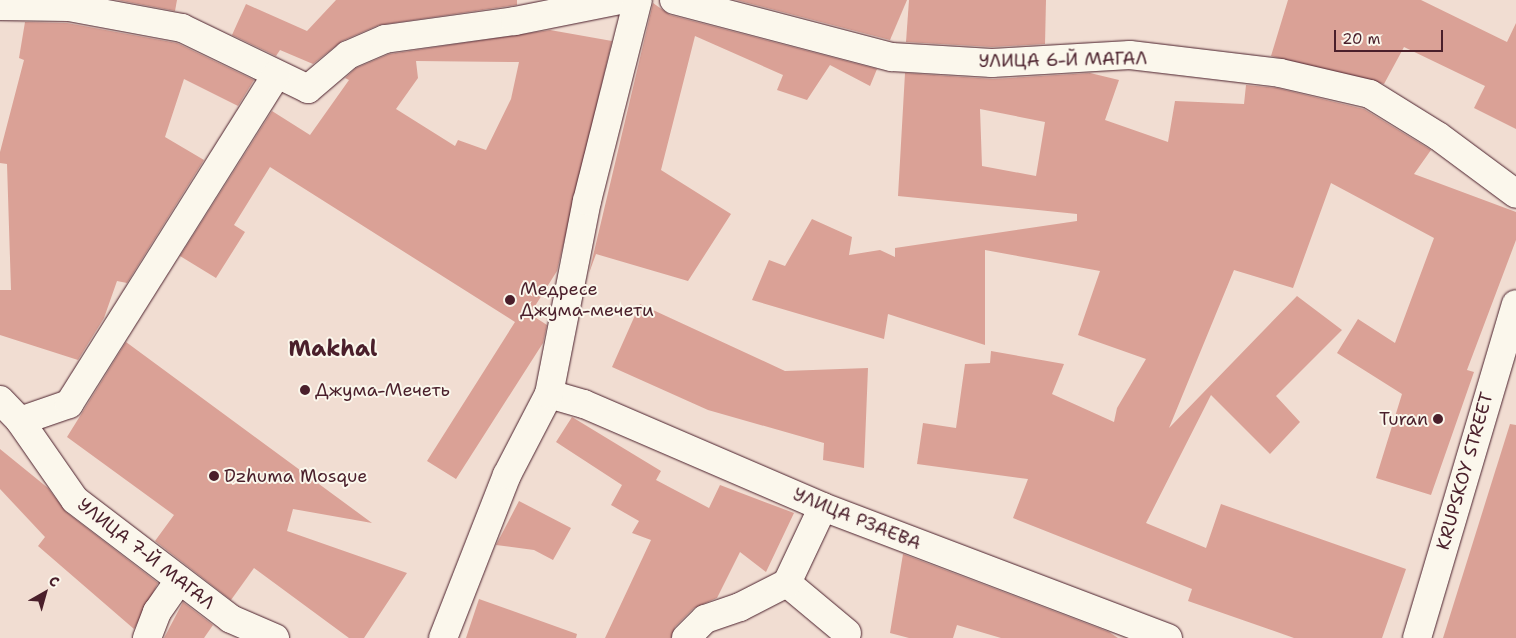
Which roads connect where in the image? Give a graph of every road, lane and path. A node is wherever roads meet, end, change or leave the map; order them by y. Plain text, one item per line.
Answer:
1 (620, 0) edge
2 (638, 0) edge
3 (674, 0) edge
4 (0, 6) edge
5 (276, 75) junction
6 (1516, 194) edge
7 (1516, 304) edge
8 (1508, 355) edge
9 (549, 394) junction
10 (0, 400) edge
11 (20, 421) junction
12 (823, 507) junction
13 (179, 580) junction
14 (787, 583) junction
15 (846, 633) dead end
16 (147, 638) edge
17 (275, 638) edge
18 (443, 638) edge
19 (686, 638) edge
20 (1168, 638) edge
21 (1417, 638) edge

1 - 5 street
2 - 9 street
3 - 6 street, УЛИЦА 6-Й МАГАЛ
4 - 5 street
5 - 11 street
7 - 8 street, KRUPSKOY STREET
8 - 21 street, KRUPSKOY STREET
9 - 12 street, УЛИЦА РЗАЕВА
9 - 18 street
10 - 11 street, УЛИЦА 7-Й МАГАЛ
11 - 13 street, УЛИЦА 7-Й МАГАЛ
12 - 14 street
12 - 20 street, УЛИЦА РЗАЕВА
13 - 16 street
13 - 17 street, УЛИЦА 7-Й МАГАЛ
14 - 15 street
14 - 19 street

